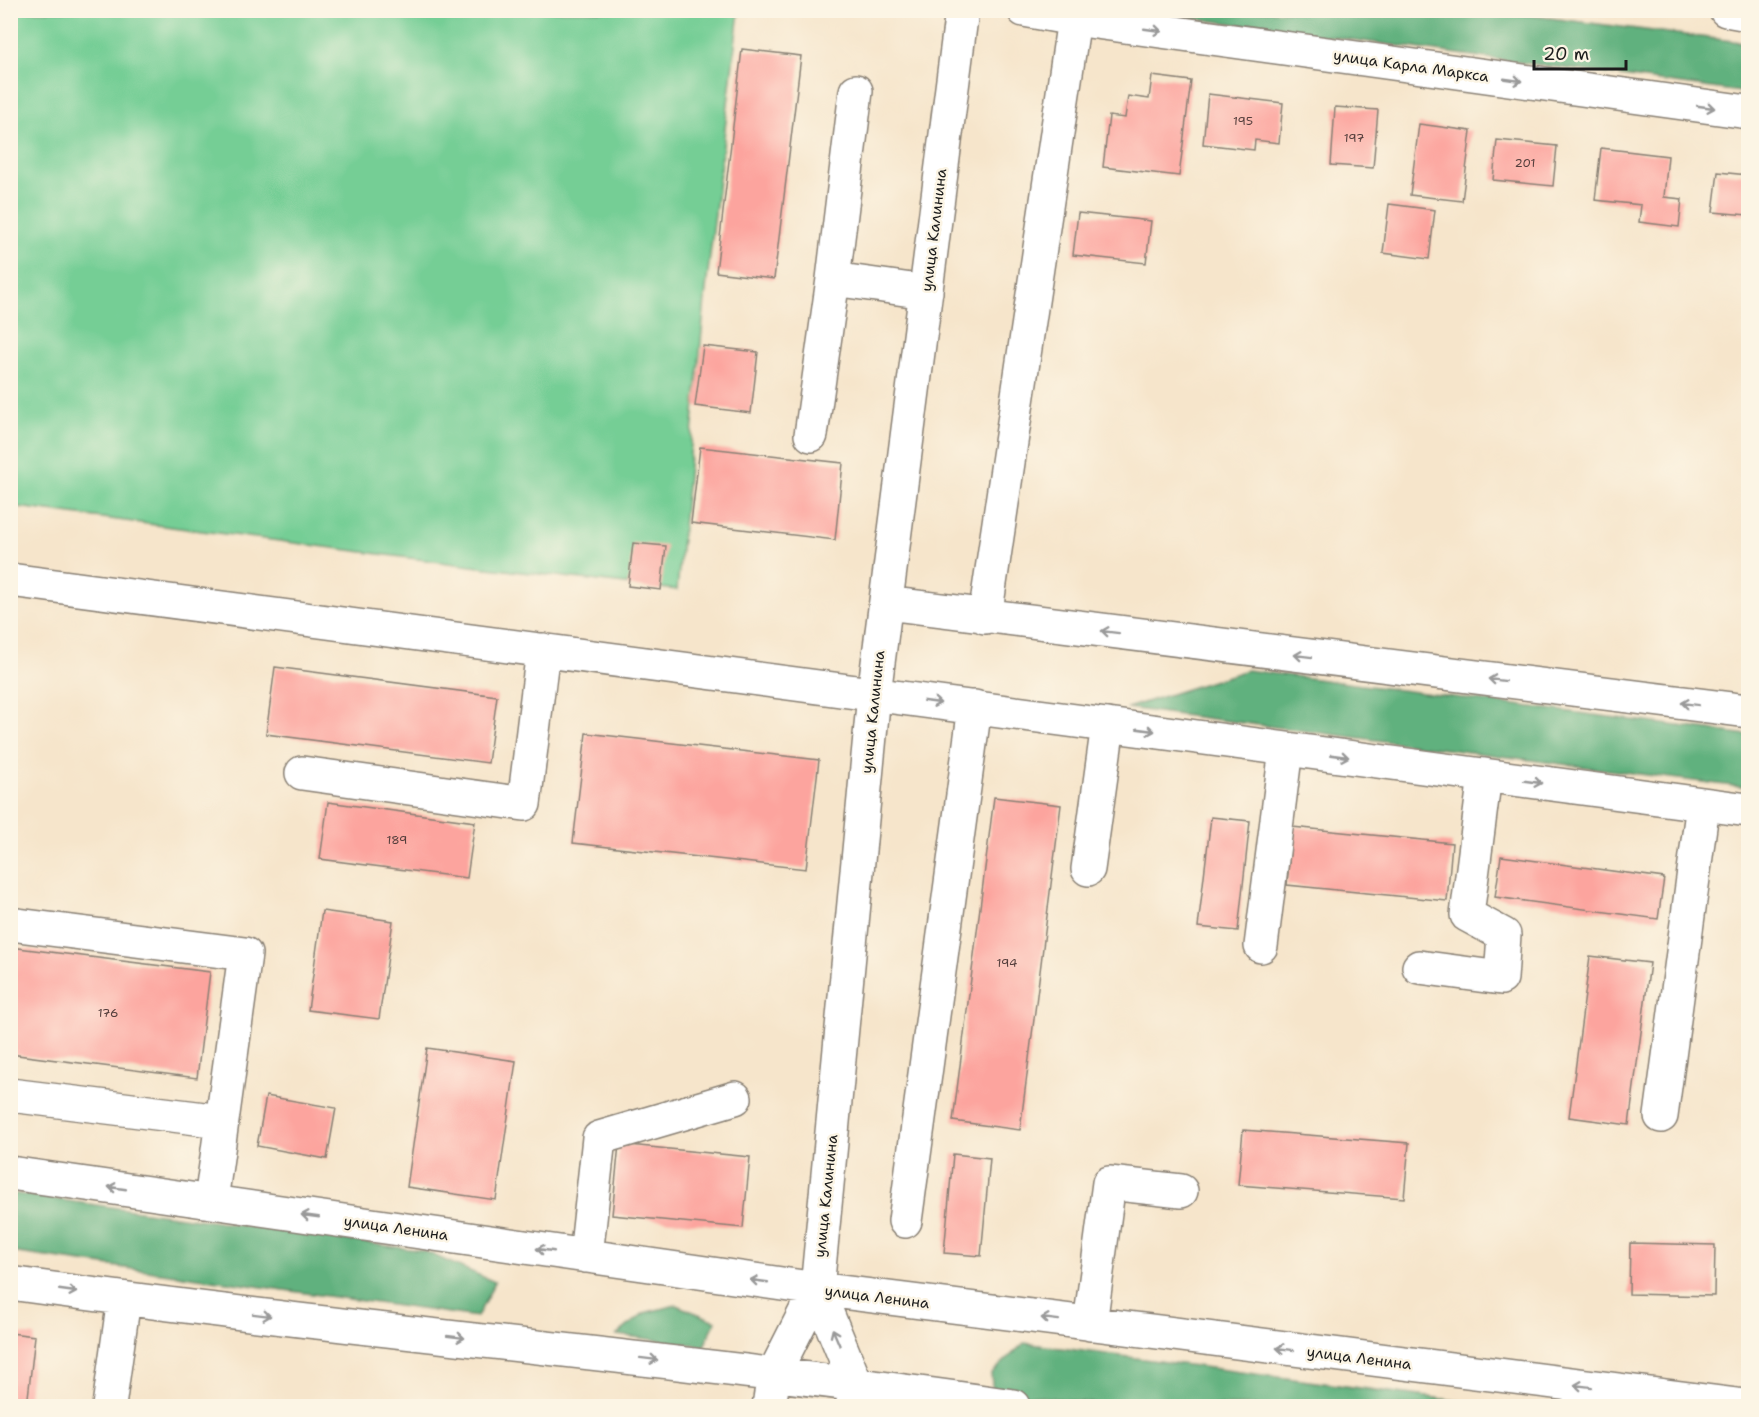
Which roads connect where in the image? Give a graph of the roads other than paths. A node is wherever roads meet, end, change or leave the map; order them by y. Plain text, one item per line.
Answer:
1 (962, 10) edge
2 (1024, 10) edge
3 (1726, 10) edge
4 (1749, 14) edge
5 (1074, 20) junction
6 (856, 91) dead end
7 (1749, 112) edge
8 (833, 279) junction
9 (926, 292) junction
10 (811, 435) dead end
11 (10, 580) edge
12 (886, 603) junction
13 (985, 617) junction
14 (543, 650) junction
15 (874, 694) junction
16 (975, 707) junction
17 (1749, 711) edge
18 (1108, 725) junction
19 (1286, 749) junction
20 (302, 773) dead end
21 (1485, 775) junction
22 (1702, 804) junction
23 (1749, 810) edge
24 (1088, 869) dead end
25 (10, 924) edge
26 (1261, 946) dead end
27 (1419, 967) dead end
28 (10, 1095) edge
29 (735, 1098) dead end
30 (1661, 1116) dead end
31 (221, 1121) junction
32 (10, 1173) edge
33 (1181, 1191) dead end
34 (211, 1201) junction
35 (905, 1221) dead end
36 (586, 1256) junction
37 (10, 1283) edge
38 (817, 1289) junction
39 (124, 1299) junction
40 (1090, 1324) junction
41 (774, 1374) junction
42 (854, 1395) edge
43 (110, 1407) edge
44 (769, 1407) edge
45 (1012, 1407) edge
46 (1745, 1407) edge

1 - 9 street, улица Калинина
2 - 5 street, улица Карла Маркса
3 - 4 street
5 -> 7 street, улица Карла Маркса
5 - 13 street
6 - 8 street
8 - 9 street
8 - 10 street
9 - 12 street, улица Калинина
11 - 14 street
12 - 13 street
12 - 15 street, улица Калинина
17 -> 13 street
14 - 15 street
14 - 20 street
15 -> 16 street
15 - 38 street, улица Калинина
16 - 18 street
16 - 35 street
18 -> 19 street
18 - 24 street
19 -> 21 street
19 - 26 street
21 -> 22 street
21 - 27 street
22 - 23 street
22 - 30 street
25 - 31 street
28 - 31 street
29 - 36 street
31 - 34 street
34 -> 32 street, улица Ленина
33 - 40 street
36 -> 34 street, улица Ленина
38 -> 36 street, улица Ленина
37 -> 39 street
40 -> 38 street, улица Ленина
38 - 41 street, улица Калинина
42 -> 38 street
39 -> 41 street
39 - 43 street
46 -> 40 street, улица Ленина
41 - 42 street
41 - 44 street, улица Калинина
42 - 45 street

